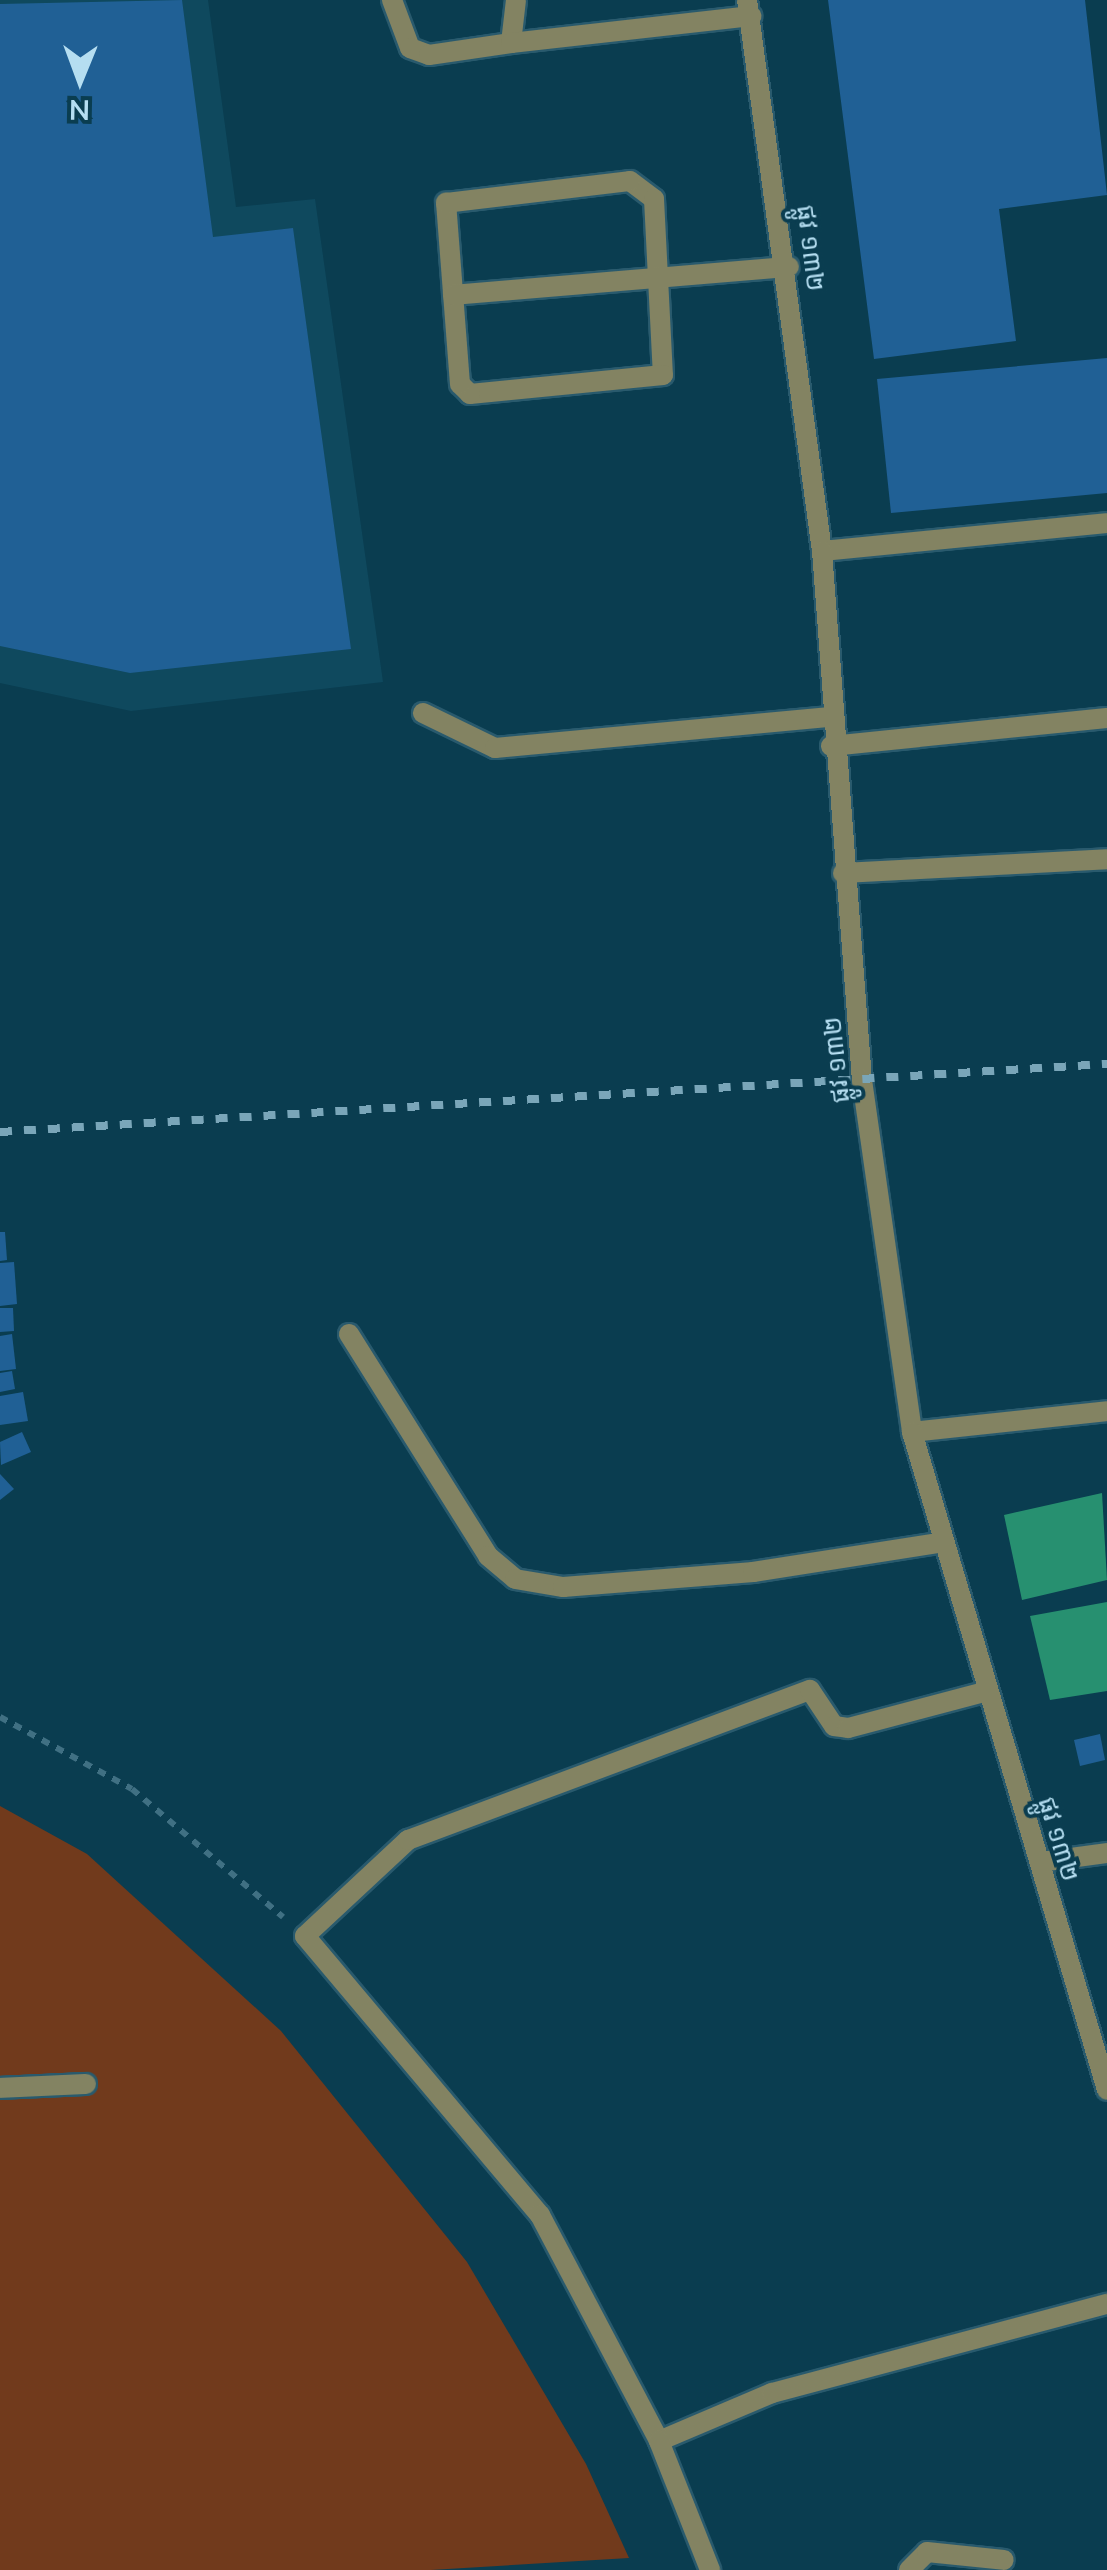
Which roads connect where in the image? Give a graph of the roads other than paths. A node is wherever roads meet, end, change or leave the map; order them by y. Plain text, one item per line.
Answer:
1 (392, 0) edge
2 (516, 0) edge
3 (749, 8) edge
4 (511, 42) junction
5 (788, 267) junction
6 (660, 278) junction
7 (453, 294) junction
8 (1107, 523) edge
9 (822, 551) junction
10 (422, 712) dead end
11 (828, 717) junction
12 (1107, 718) edge
13 (832, 746) junction
14 (1107, 859) edge
15 (843, 873) junction
16 (349, 1334) dead end
17 (1107, 1411) edge
18 (912, 1432) junction
19 (944, 1542) junction
20 (988, 1691) junction
21 (1107, 1854) edge
22 (1040, 1862) junction
23 (86, 2084) dead end
24 (0, 2088) edge
25 (1107, 2090) edge
26 (1107, 2304) edge
27 (658, 2441) junction
28 (1006, 2563) edge
29 (710, 2570) edge
30 (909, 2570) edge

1 - 4 street
2 - 4 street
3 - 4 street
3 - 5 street, ផ្លូវ ១៣២
5 - 6 street
5 - 9 street, ផ្លូវ ១៣២
6 - 7 street
6 - 7 street
6 - 7 street
8 - 9 street
9 - 11 street, ផ្លូវ ១៣២
10 - 11 street
11 - 13 street, ផ្លូវ ១៣២
12 - 13 street
13 - 15 street, ផ្លូវ ១៣២
14 - 15 street
15 - 18 street, ផ្លូវ ១៣២
16 - 19 street
17 - 18 street
18 - 19 street, ផ្លូវ ១៣២
19 - 20 street, ផ្លូវ ១៣២
20 - 22 street, ផ្លូវ ១៣២
20 - 27 street
21 - 22 street
22 - 25 street, ផ្លូវ ១៣២
23 - 24 street
26 - 27 street
27 - 29 street
28 - 30 street

